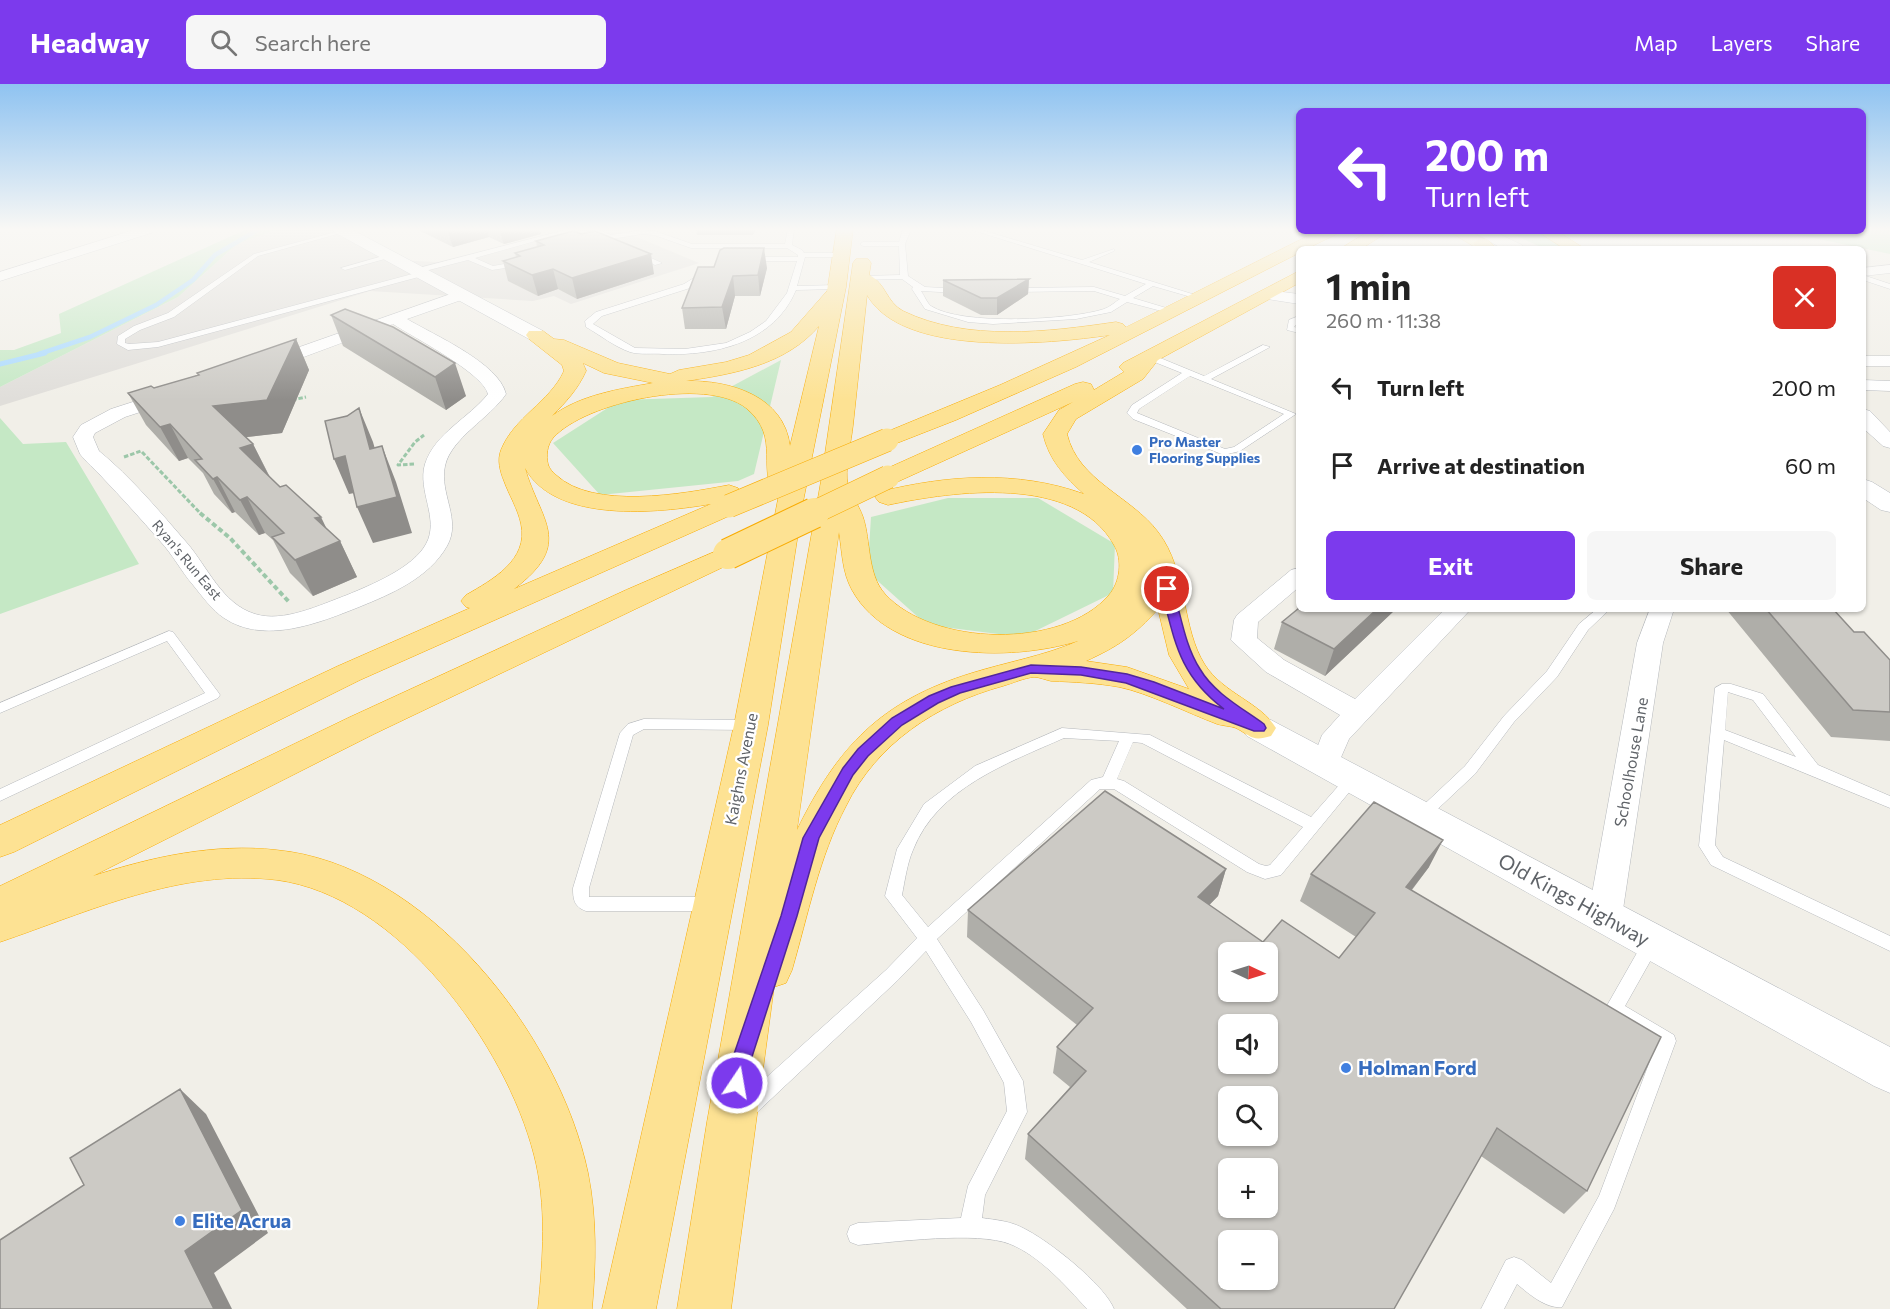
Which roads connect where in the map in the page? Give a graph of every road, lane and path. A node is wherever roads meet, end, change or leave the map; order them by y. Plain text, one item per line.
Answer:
1 (212, 286) edge
2 (368, 286) edge
3 (446, 286) edge
4 (683, 286) edge
5 (859, 286) edge
6 (874, 286) edge
7 (913, 286) edge
8 (1146, 286) edge
9 (1162, 286) edge
10 (1219, 286) edge
11 (1291, 286) edge
12 (837, 287) junction
13 (793, 288) joint
14 (916, 289) junction
15 (1001, 290) edge
16 (966, 291) edge
17 (462, 295) junction
18 (1266, 295) junction
19 (1198, 297) junction
20 (1125, 298) junction
21 (1296, 299) edge
22 (1170, 312) junction
23 (394, 318) junction
24 (1296, 320) edge
25 (1148, 324) junction
26 (1296, 330) edge
27 (536, 335) junction
28 (1266, 347) dead end
29 (1150, 357) junction
30 (1866, 361) edge
31 (1890, 362) edge
32 (1189, 373) junction
33 (663, 379) junction
34 (1204, 379) junction
35 (1890, 386) edge
36 (1866, 387) edge
37 (306, 397) dead end
38 (285, 401) edge
39 (1866, 420) edge
40 (530, 425) junction
41 (424, 435) dead end
42 (1890, 442) edge
43 (123, 458) dead end
44 (417, 464) dead end
45 (1866, 470) edge
46 (820, 477) junction
47 (1890, 485) edge
48 (888, 487) junction
49 (1866, 489) edge
50 (733, 499) junction
51 (1890, 504) edge
52 (798, 510) junction
53 (1163, 573) junction
54 (1296, 578) edge
55 (292, 605) dead end
56 (1456, 612) edge
57 (1600, 612) edge
58 (1658, 612) edge
59 (1031, 669) junction
60 (349, 673) junction
61 (0, 708) edge
62 (1358, 713) junction
63 (751, 724) junction
64 (1259, 728) junction
65 (1719, 734) junction
66 (1128, 737) junction
67 (1813, 769) junction
68 (1339, 772) junction
69 (1108, 782) junction
70 (0, 795) edge
71 (1890, 802) edge
72 (1421, 816) junction
73 (1313, 825) junction
74 (0, 842) edge
75 (714, 904) junction
76 (0, 906) edge
77 (1605, 916) junction
78 (0, 925) edge
79 (927, 938) junction
80 (1652, 942) junction
81 (1890, 944) edge
82 (740, 1063) junction
83 (1890, 1071) edge
84 (731, 1122) junction
85 (970, 1229) junction
86 (858, 1234) dead end
87 (565, 1309) edge
88 (629, 1309) edge
89 (704, 1309) edge
90 (1103, 1309) edge
91 (1492, 1309) edge

1 - 2 lane
3 - 17 street
4 - 13 lane
5 - 46 highway
6 - 25 highway
7 - 14 lane
8 - 20 lane
9 - 19 lane
10 - 19 highway
11 - 18 highway
12 - 13 lane
12 - 33 highway
12 - 52 highway, Kaighns Avenue
14 - 16 lane
14 - 20 lane
15 - 20 lane
17 - 23 street, Ryan's Run East
17 - 27 street
18 - 21 street
18 - 29 highway
19 - 22 highway
20 - 22 lane
22 - 25 highway
23 - 23 street, Ryan's Run East
24 - 26 lane
25 - 46 highway, bridge
27 - 33 highway
27 - 40 highway
28 - 34 lane
29 - 32 lane
29 - 48 highway
29 - 53 highway
30 - 31 street
32 - 34 lane
32 - 34 lane
33 - 40 highway
35 - 36 street
37 - 38 path
39 - 42 street
40 - 60 highway
41 - 44 path
43 - 55 path
45 - 47 street
46 - 48 highway
46 - 50 highway, bridge
46 - 82 highway
48 - 52 highway
49 - 51 street
50 - 52 highway
50 - 60 highway
52 - 63 highway, Kaighns Avenue
52 - 76 highway, bridge
53 - 59 highway
53 - 64 highway
54 - 62 street
56 - 62 street
57 - 72 lane
58 - 77 street, Schoolhouse Lane
59 - 64 highway
59 - 82 highway
60 - 74 highway
61 - 70 lane
62 - 68 street
63 - 75 highway, Kaighns Avenue
63 - 75 lane
64 - 68 street, Old Kings Highway
65 - 67 lane
65 - 67 lane
65 - 81 lane
66 - 69 lane
66 - 73 lane
66 - 79 lane
67 - 71 lane
68 - 72 street, Old Kings Highway
68 - 73 lane
69 - 73 lane
69 - 79 lane
72 - 77 street, Old Kings Highway
75 - 88 highway, Kaighns Avenue
77 - 80 street, Old Kings Highway
78 - 87 highway
79 - 84 lane
79 - 85 lane
80 - 83 street, Old Kings Highway
80 - 91 lane
82 - 84 highway
84 - 89 highway
85 - 86 lane
85 - 90 lane

